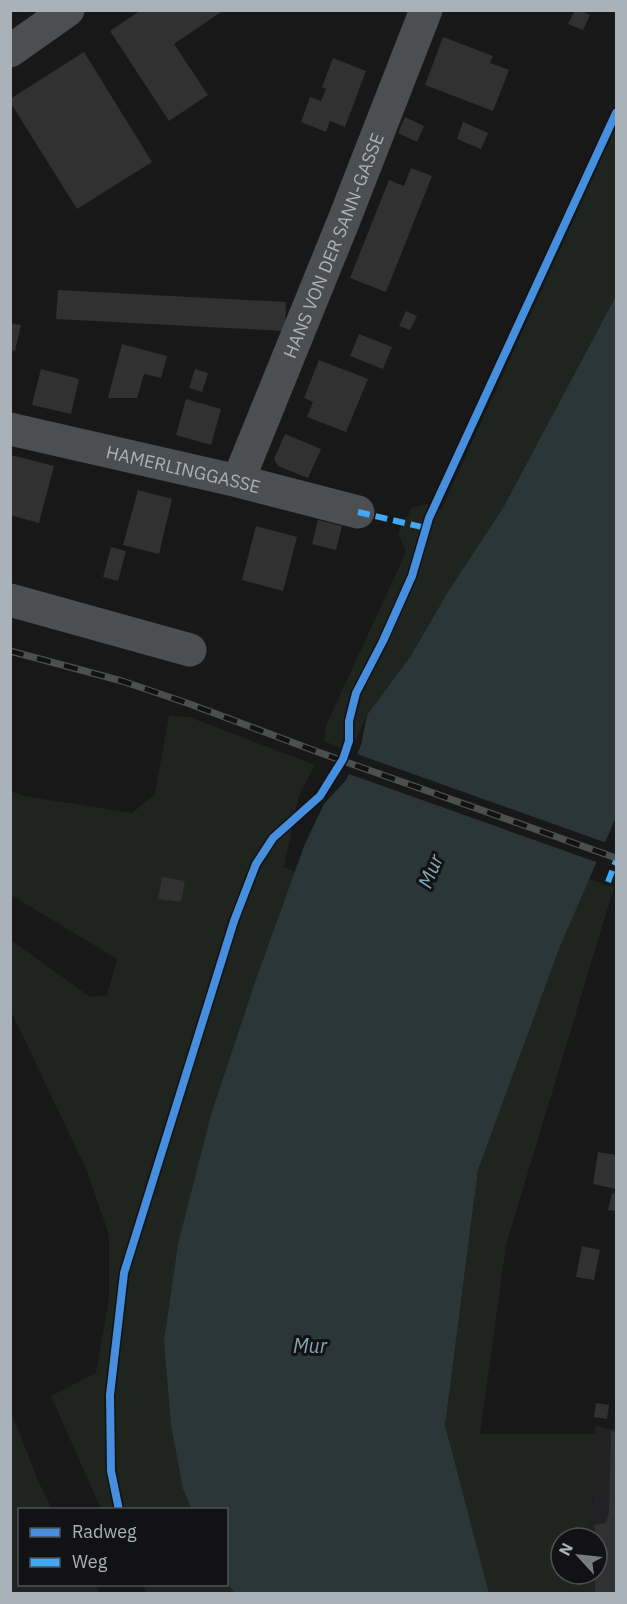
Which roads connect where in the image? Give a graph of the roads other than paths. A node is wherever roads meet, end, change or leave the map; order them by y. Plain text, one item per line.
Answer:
1 (68, 10) edge
2 (426, 10) edge
3 (10, 51) edge
4 (10, 429) edge
5 (238, 481) junction
6 (357, 512) dead end
7 (10, 600) edge
8 (190, 650) dead end

1 - 3 street
2 - 5 street, HANS VON DER SANN-GASSE
4 - 5 street, HAMERLINGGASSE
5 - 6 street, HAMERLINGGASSE
7 - 8 street

